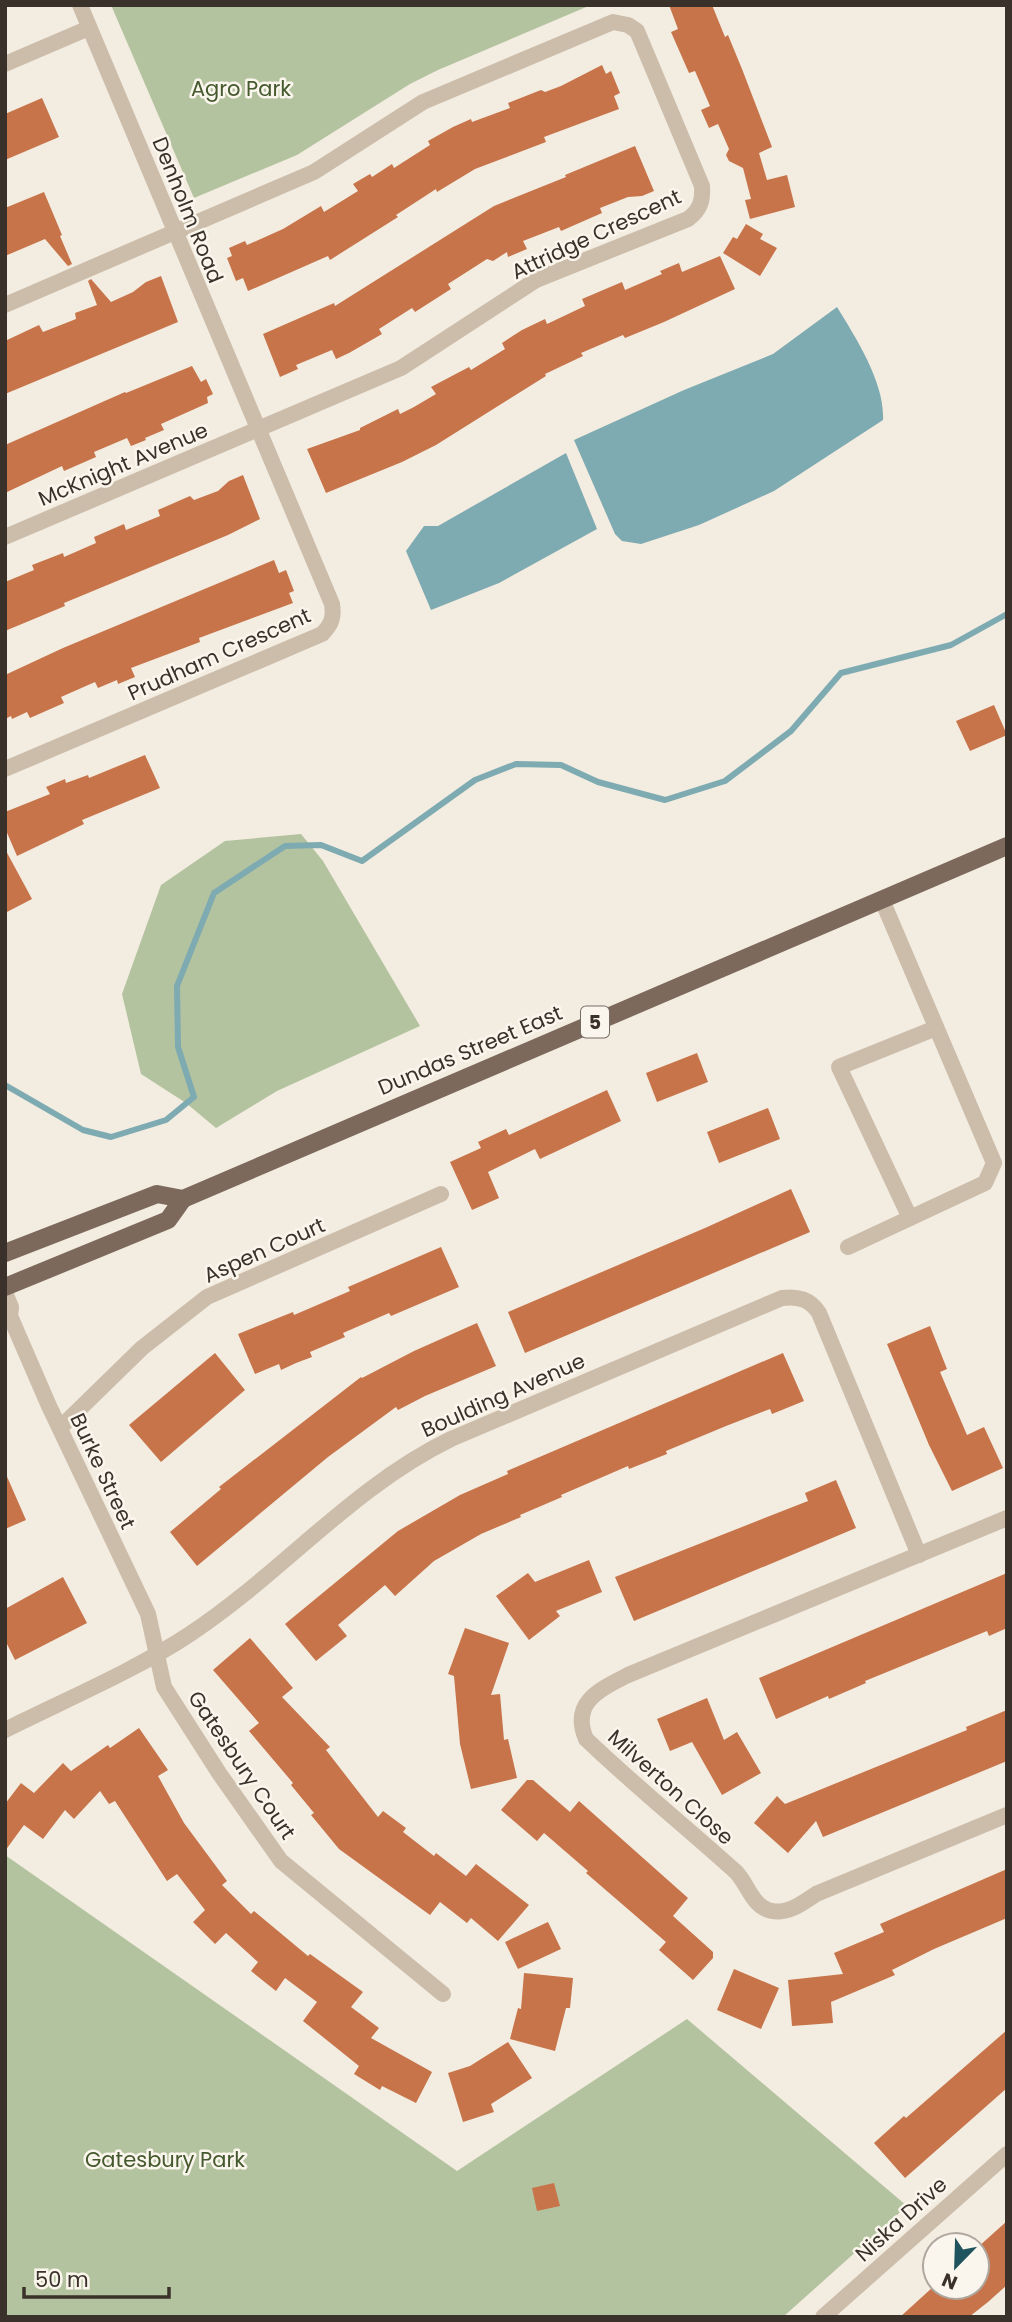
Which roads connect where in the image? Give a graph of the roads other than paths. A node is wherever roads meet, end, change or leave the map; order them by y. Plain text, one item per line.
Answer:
1 (80, 5) edge
2 (89, 28) junction
3 (5, 64) edge
4 (174, 233) junction
5 (5, 305) edge
6 (257, 430) junction
7 (5, 537) edge
8 (5, 769) edge
9 (1007, 846) edge
10 (882, 900) junction
11 (936, 1028) junction
12 (441, 1194) dead end
13 (183, 1199) junction
14 (910, 1219) junction
15 (848, 1247) dead end
16 (5, 1253) edge
17 (5, 1287) edge
18 (8, 1300) edge
19 (60, 1428) junction
20 (1007, 1518) edge
21 (919, 1555) junction
22 (156, 1653) junction
23 (5, 1730) edge
24 (1007, 1815) edge
25 (443, 1994) dead end
26 (1007, 2154) edge
27 (823, 2317) edge

1 - 2 street, Denholm Road
2 - 3 street
2 - 4 street, Denholm Road
4 - 5 street, Attridge Crescent
4 - 6 street, Denholm Road
4 - 6 street, Attridge Crescent
6 - 7 street, McKnight Avenue
6 - 8 street, Prudham Crescent
9 - 10 main road, Dundas Street East / 5
10 - 11 street
10 - 13 main road, Dundas Street East / 5
11 - 14 street
11 - 14 street
12 - 19 street, Aspen Court
13 - 16 main road, Dundas Street East / 5
13 - 17 main road, Dundas Street East / 5
14 - 15 street
18 - 19 street, Burke Street
19 - 22 street, Burke Street
20 - 21 street
21 - 22 street, Boulding Avenue
21 - 24 street, Milverton Close
22 - 23 street, Boulding Avenue
22 - 25 street, Gatesbury Court
26 - 27 street, Niska Drive

